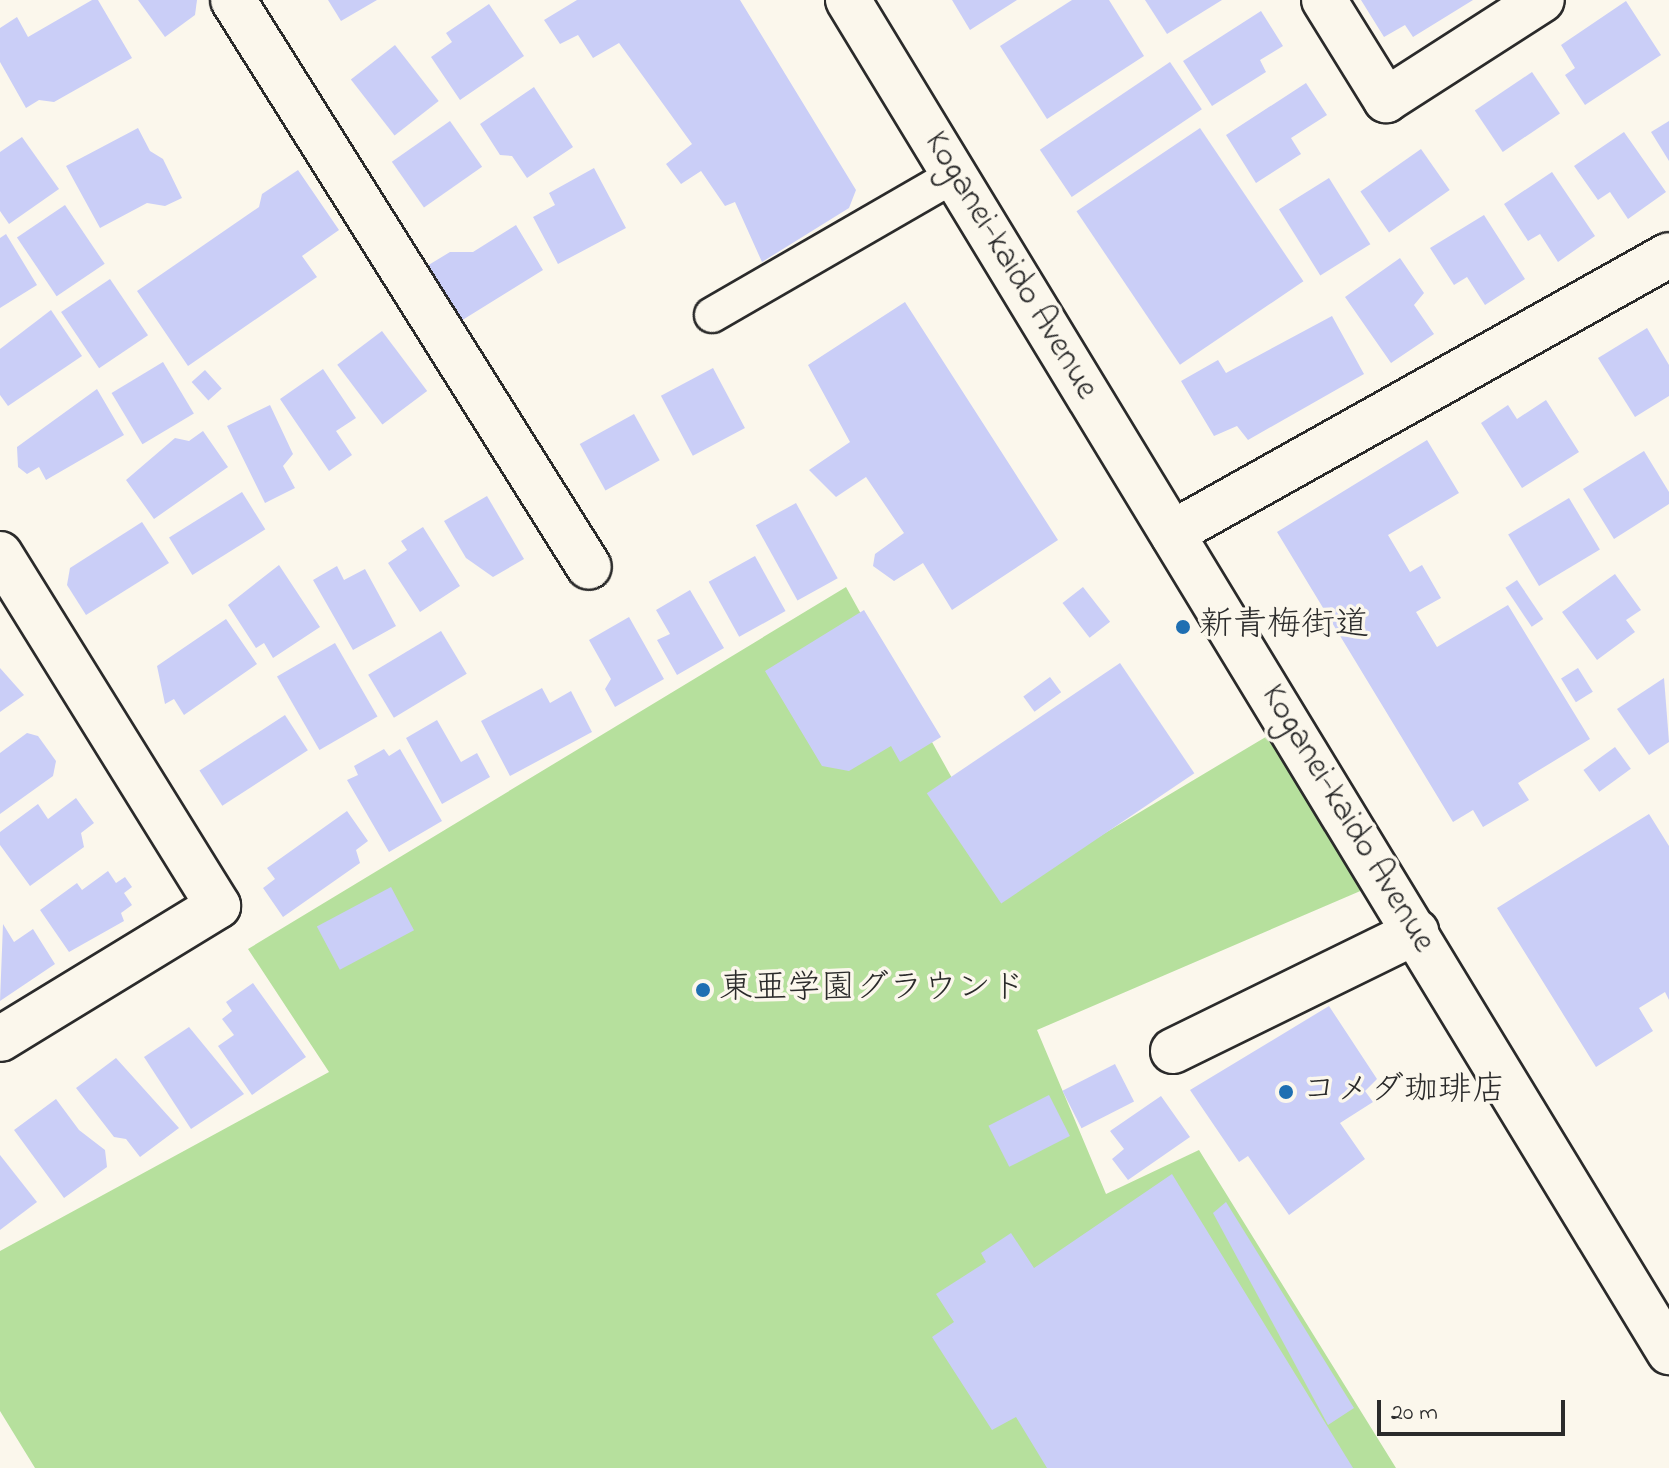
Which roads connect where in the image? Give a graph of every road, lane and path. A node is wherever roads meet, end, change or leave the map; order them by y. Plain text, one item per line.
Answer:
1 (233, 0) edge
2 (848, 0) edge
3 (1324, 0) edge
4 (1542, 0) edge
5 (954, 175) junction
6 (1669, 255) edge
7 (712, 315) dead end
8 (1172, 533) junction
9 (0, 554) edge
10 (589, 567) dead end
11 (1416, 932) junction
12 (0, 1039) edge
13 (1173, 1051) dead end
14 (1669, 1352) edge

1 - 10 street
2 - 5 street, Koganei-kaido Avenue
3 - 4 street
5 - 7 lane
5 - 8 street, Koganei-kaido Avenue
6 - 8 street
8 - 11 street, Koganei-kaido Avenue
9 - 12 street
11 - 13 street
11 - 14 street, Koganei-kaido Avenue

